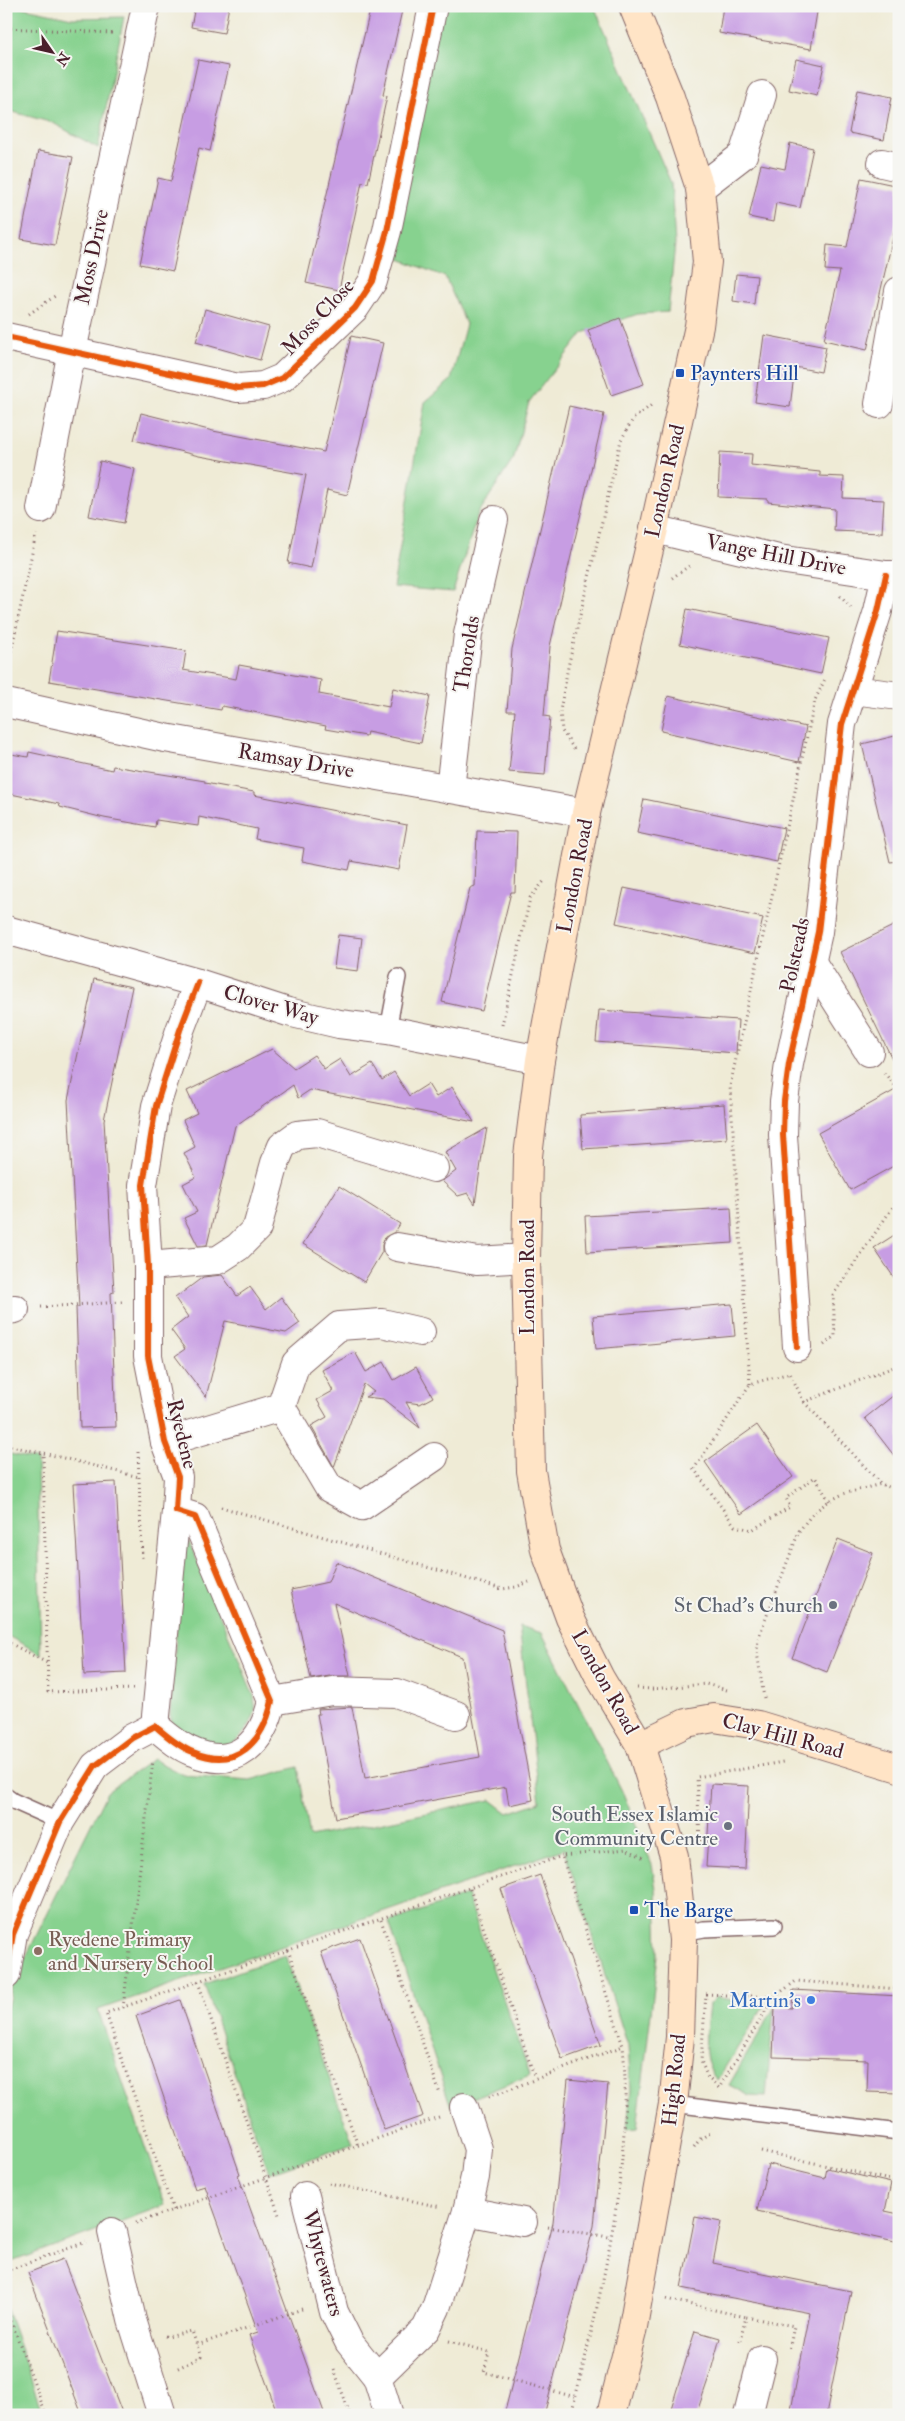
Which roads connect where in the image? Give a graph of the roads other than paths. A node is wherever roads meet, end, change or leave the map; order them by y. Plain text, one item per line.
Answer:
1 (146, 6) edge
2 (433, 6) edge
3 (633, 6) edge
4 (762, 95) dead end
5 (700, 188) junction
6 (899, 291) edge
7 (14, 328) edge
8 (72, 351) junction
9 (880, 404) dead end
10 (41, 508) road end
11 (494, 520) dead end
12 (654, 529) junction
13 (892, 575) edge
14 (853, 690) junction
15 (899, 696) edge
16 (6, 703) edge
17 (450, 789) junction
18 (586, 813) junction
19 (6, 930) edge
20 (811, 960) junction
21 (398, 977) dead end
22 (198, 983) junction
23 (388, 1030) junction
24 (869, 1052) dead end
25 (540, 1060) junction
26 (434, 1168) dead end
27 (397, 1248) dead end
28 (526, 1258) junction
29 (148, 1266) junction
30 (421, 1332) dead end
31 (805, 1354) road end
32 (282, 1407) junction
33 (165, 1442) junction
34 (434, 1458) dead end
35 (176, 1511) junction
36 (272, 1701) junction
37 (456, 1716) dead end
38 (154, 1739) junction
39 (640, 1745) junction
40 (899, 1768) edge
41 (6, 1796) edge
42 (60, 1822) junction
43 (774, 1926) dead end
44 (682, 1933) junction
45 (6, 1975) edge
46 (673, 2104) junction
47 (455, 2110) road end
48 (899, 2132) edge
49 (312, 2188) road end
50 (457, 2210) junction
51 (523, 2222) road end
52 (112, 2232) dead end
53 (762, 2359) dead end
54 (378, 2377) junction
55 (162, 2415) edge
56 (389, 2415) edge
57 (611, 2415) edge
58 (748, 2415) edge

1 - 8 street, Moss Drive
2 - 8 street, Moss Close
3 - 5 main road, London Road
4 - 5 street
5 - 12 main road, London Road
6 - 9 street
7 - 8 street, Moss Close
8 - 10 street, Moss Drive
11 - 17 street, Thorolds
12 - 13 street, Vange Hill Drive
12 - 18 main road, London Road
13 - 14 street, Polsteads
14 - 15 street
14 - 20 street, Polsteads
16 - 17 street, Ramsay Drive
17 - 18 street, Ramsay Drive
18 - 25 main road, London Road
19 - 22 street, Clover Way
20 - 24 street
20 - 31 street, Polsteads
21 - 23 lane
22 - 23 street, Clover Way
22 - 29 street, Ryedene
23 - 25 street, Clover Way
25 - 28 main road, London Road
26 - 29 street
27 - 28 street
28 - 39 main road, London Road
29 - 33 street, Ryedene
30 - 32 street
32 - 33 street
32 - 34 street
33 - 35 street, Ryedene
35 - 36 street
35 - 38 street, Ryedene
36 - 37 street
36 - 38 street
38 - 42 street
39 - 40 main road, Clay Hill Road
39 - 44 main road, High Road
41 - 42 lane
42 - 45 street
43 - 44 lane
44 - 46 main road, High Road
46 - 48 lane
46 - 57 main road, High Road
47 - 50 street
49 - 54 street, Whytewaters
50 - 51 street
50 - 54 street
52 - 55 street
53 - 58 street
54 - 56 street, Whytewaters

